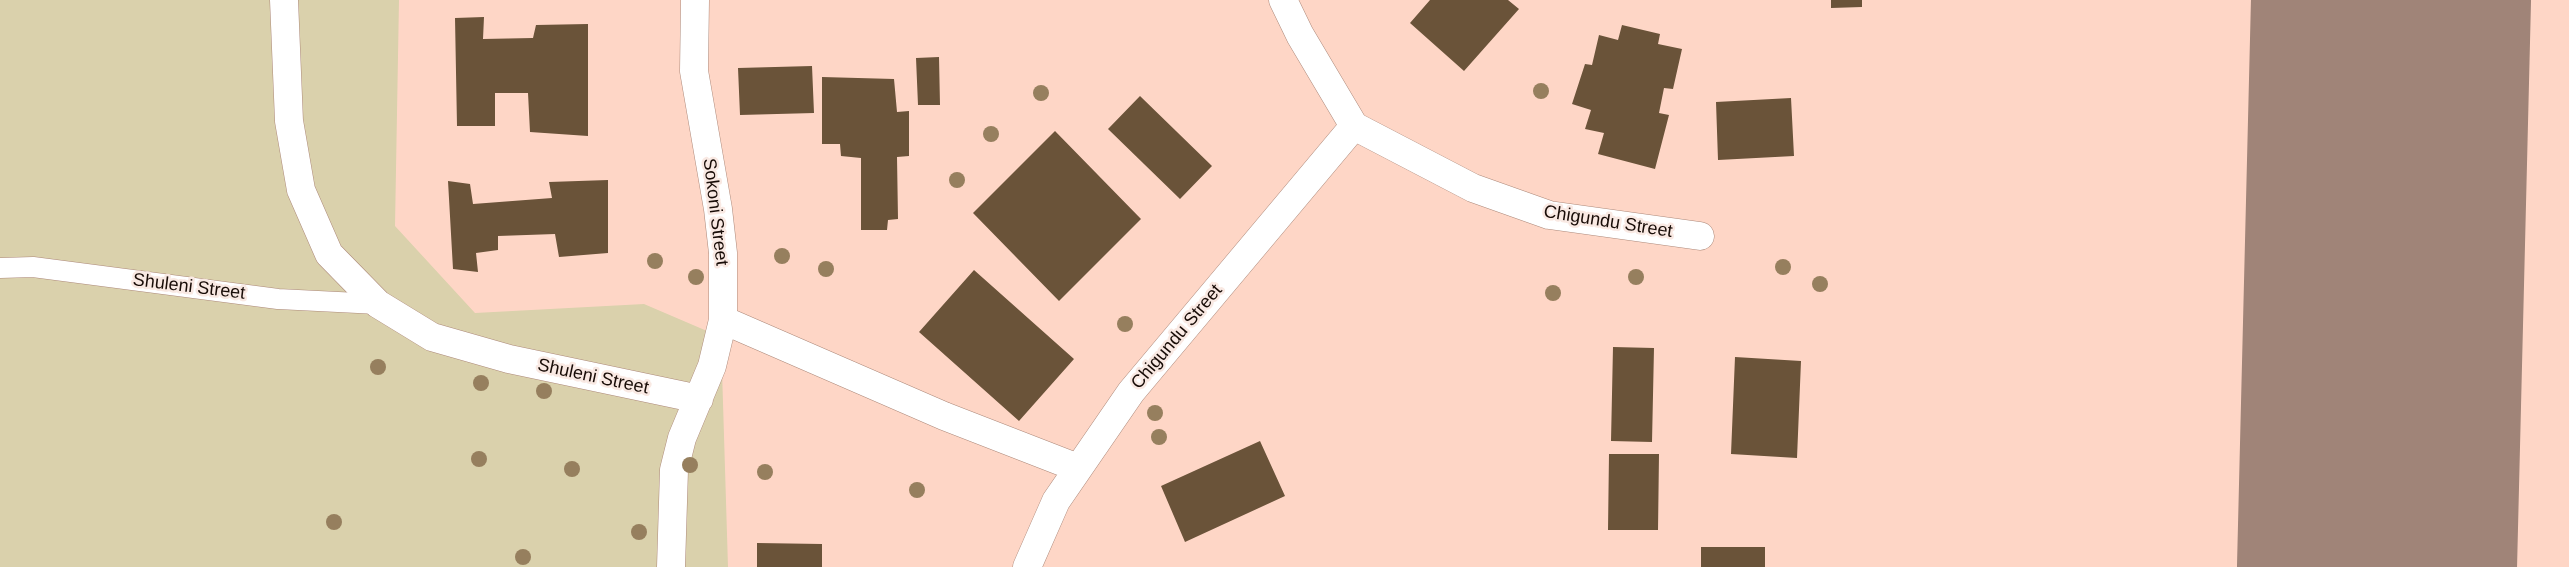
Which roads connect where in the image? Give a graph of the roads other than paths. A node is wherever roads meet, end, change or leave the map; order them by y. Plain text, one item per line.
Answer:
1 (284, 0) edge
2 (695, 0) edge
3 (1283, 0) edge
4 (1354, 126) junction
5 (1700, 236) dead end
6 (0, 268) edge
7 (378, 304) junction
8 (723, 320) junction
9 (698, 399) junction
10 (1078, 468) junction
11 (671, 567) edge
12 (1027, 567) edge

1 - 7 street, Shuleni Street
2 - 8 street, Sokoni Street
3 - 4 street
4 - 5 street, Chigundu Street
4 - 10 street, Chigundu Street
6 - 7 lane, Shuleni Street
7 - 9 street, Shuleni Street
8 - 9 street, Sokoni Street
8 - 10 street
9 - 11 street, Sokoni Street
10 - 12 street, Chigundu Street

